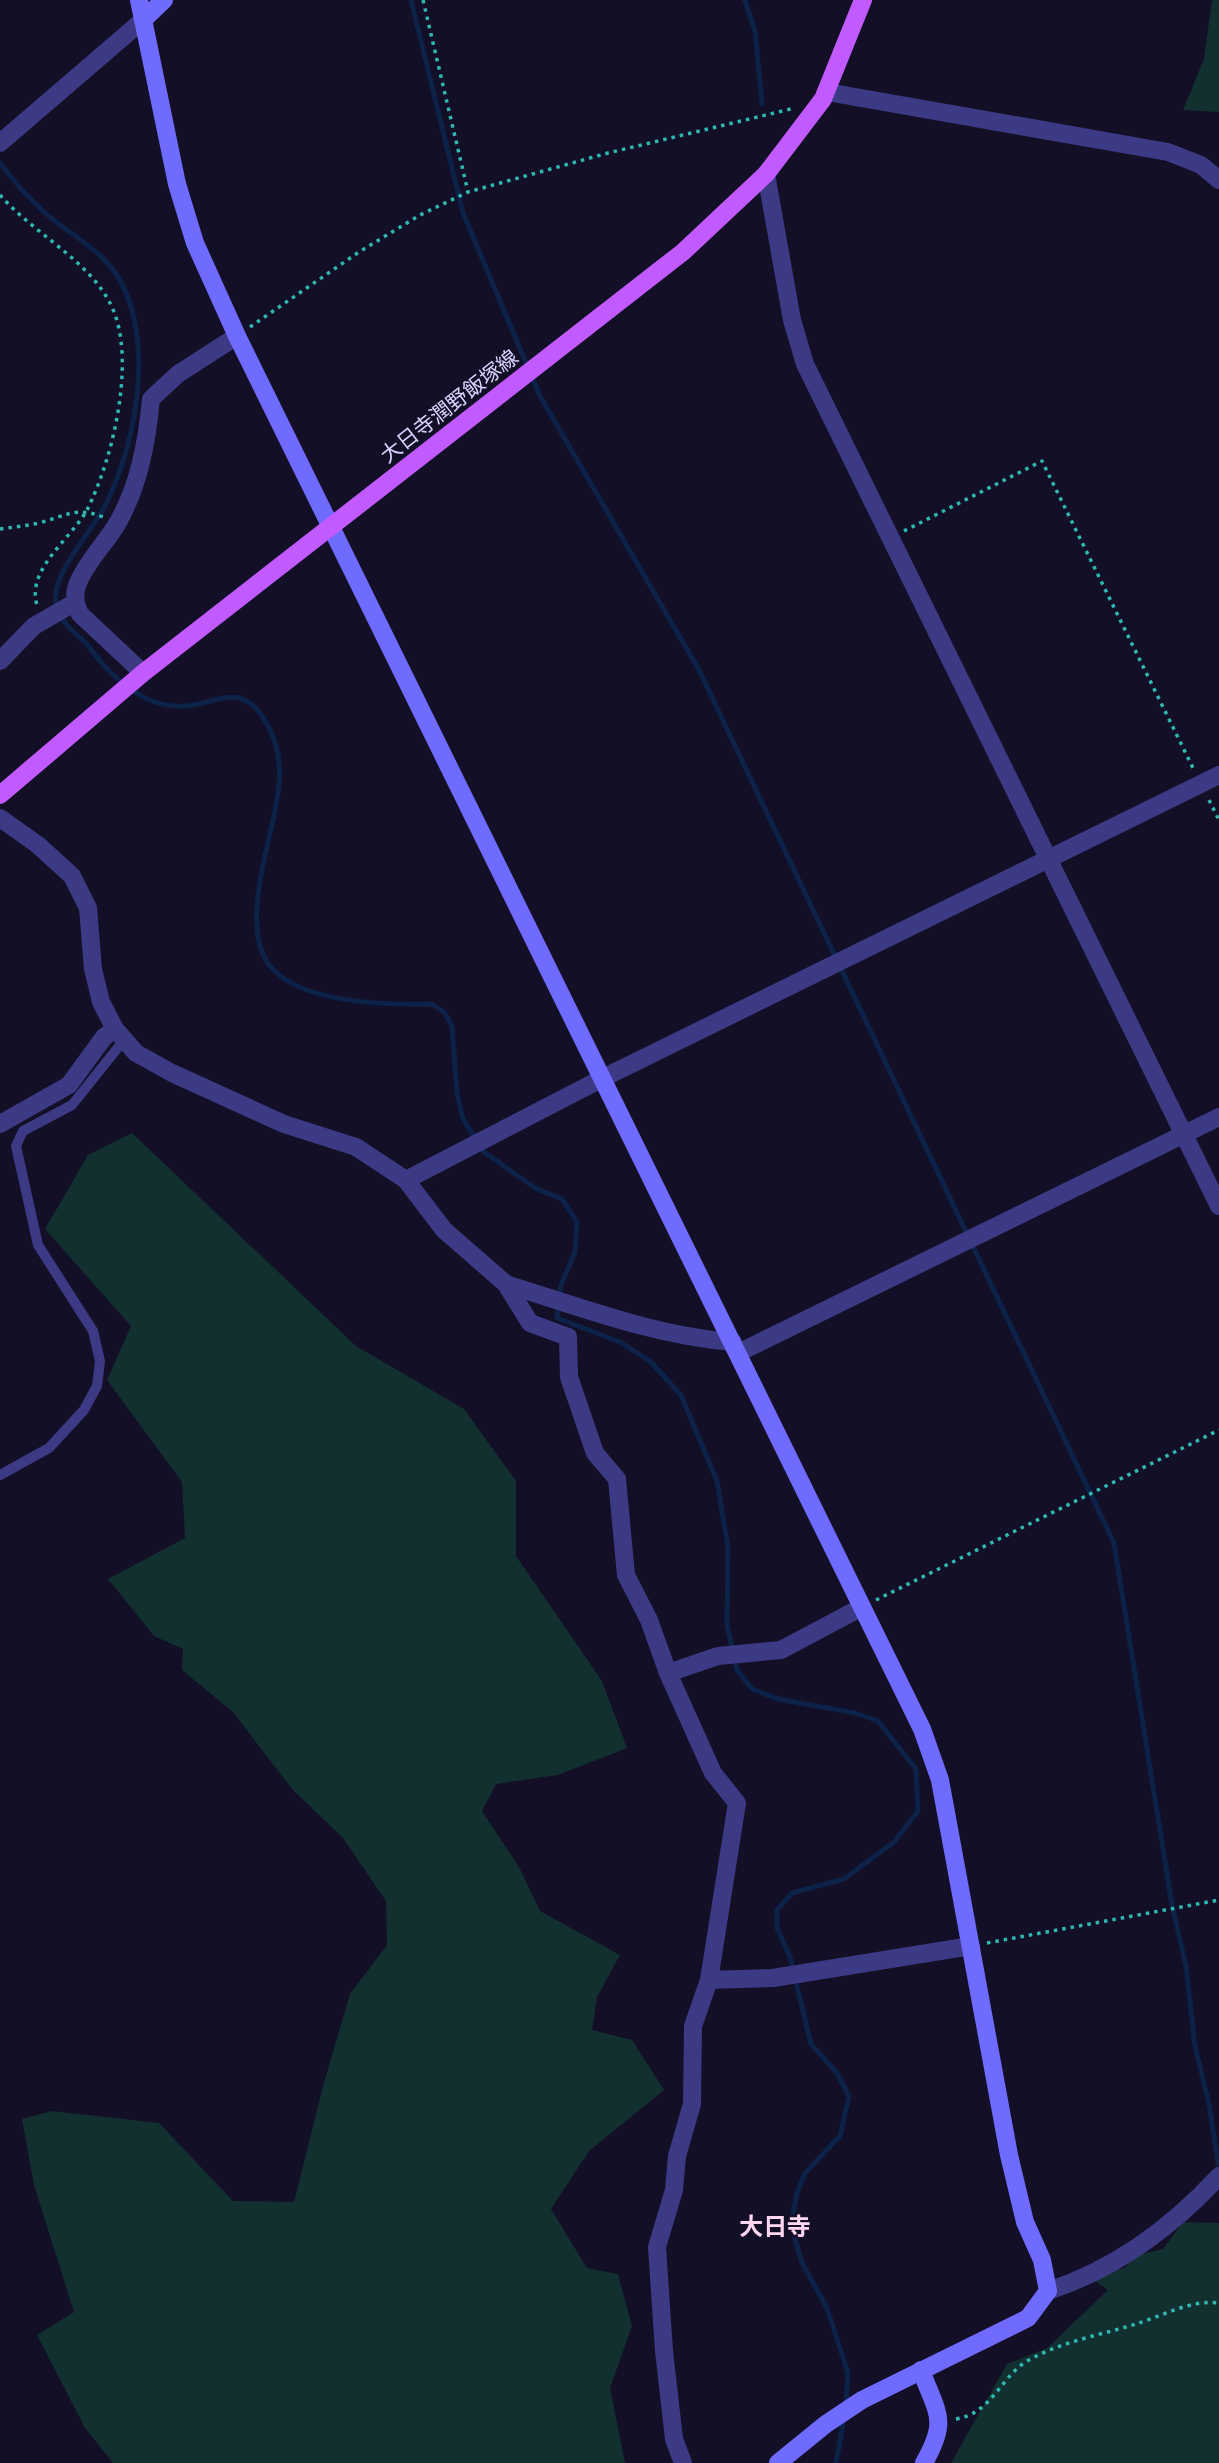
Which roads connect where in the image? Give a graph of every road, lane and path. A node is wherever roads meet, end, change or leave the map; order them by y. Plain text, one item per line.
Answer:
1 (139, 0) edge
2 (164, 0) edge
3 (423, 0) edge
4 (863, 0) edge
5 (143, 20) junction
6 (825, 95) junction
7 (0, 143) edge
8 (766, 174) junction
9 (1219, 180) edge
10 (468, 192) junction
11 (0, 195) edge
12 (237, 336) junction
13 (86, 511) junction
14 (332, 526) junction
15 (0, 528) edge
16 (890, 538) junction
17 (74, 603) junction
18 (45, 619) junction
19 (0, 661) edge
20 (143, 673) junction
21 (1219, 775) edge
22 (1201, 784) junction
23 (0, 795) edge
24 (0, 818) edge
25 (1219, 820) edge
26 (1047, 859) junction
27 (120, 1034) junction
28 (601, 1079) junction
29 (1219, 1117) edge
30 (0, 1124) edge
31 (1184, 1135) junction
32 (406, 1180) junction
33 (1219, 1206) edge
34 (506, 1284) junction
35 (735, 1348) junction
36 (1219, 1430) edge
37 (0, 1475) edge
38 (862, 1607) junction
39 (668, 1673) junction
40 (1219, 1900) edge
41 (971, 1946) junction
42 (709, 1980) junction
43 (1219, 2176) edge
44 (1048, 2291) junction
45 (1219, 2303) edge
46 (921, 2370) junction
47 (940, 2423) junction
48 (683, 2463) edge
49 (778, 2463) edge
50 (924, 2463) edge

1 - 5 street
2 - 5 street
3 - 10 path
4 - 6 main road, 大日寺潤野飯塚線
5 - 7 street
5 - 12 street
6 - 8 main road, 大日寺潤野飯塚線
6 - 9 street
6 - 10 path
8 - 14 main road, 大日寺潤野飯塚線
8 - 16 street
10 - 12 path
11 - 13 path
12 - 14 street
12 - 17 street
13 - 15 path
13 - 18 path
14 - 20 main road, 大日寺潤野飯塚線
14 - 28 street
16 - 22 path
16 - 26 street
17 - 18 street
17 - 20 street
18 - 19 street
20 - 23 main road, 大日寺潤野飯塚線
21 - 22 street
22 - 25 path
22 - 26 street
24 - 27 street
26 - 28 street
26 - 31 street
27 - 30 street
27 - 32 street
27 - 37 lane
28 - 32 street
28 - 35 street
29 - 31 street
31 - 33 street
31 - 35 street
32 - 34 street
34 - 35 street
34 - 39 street
35 - 38 street
36 - 38 path
38 - 39 street
38 - 41 street
39 - 42 street
40 - 41 path
41 - 42 street
41 - 44 street
42 - 48 street
43 - 44 street
44 - 46 street
45 - 47 path
46 - 47 street
46 - 49 street
47 - 50 street

